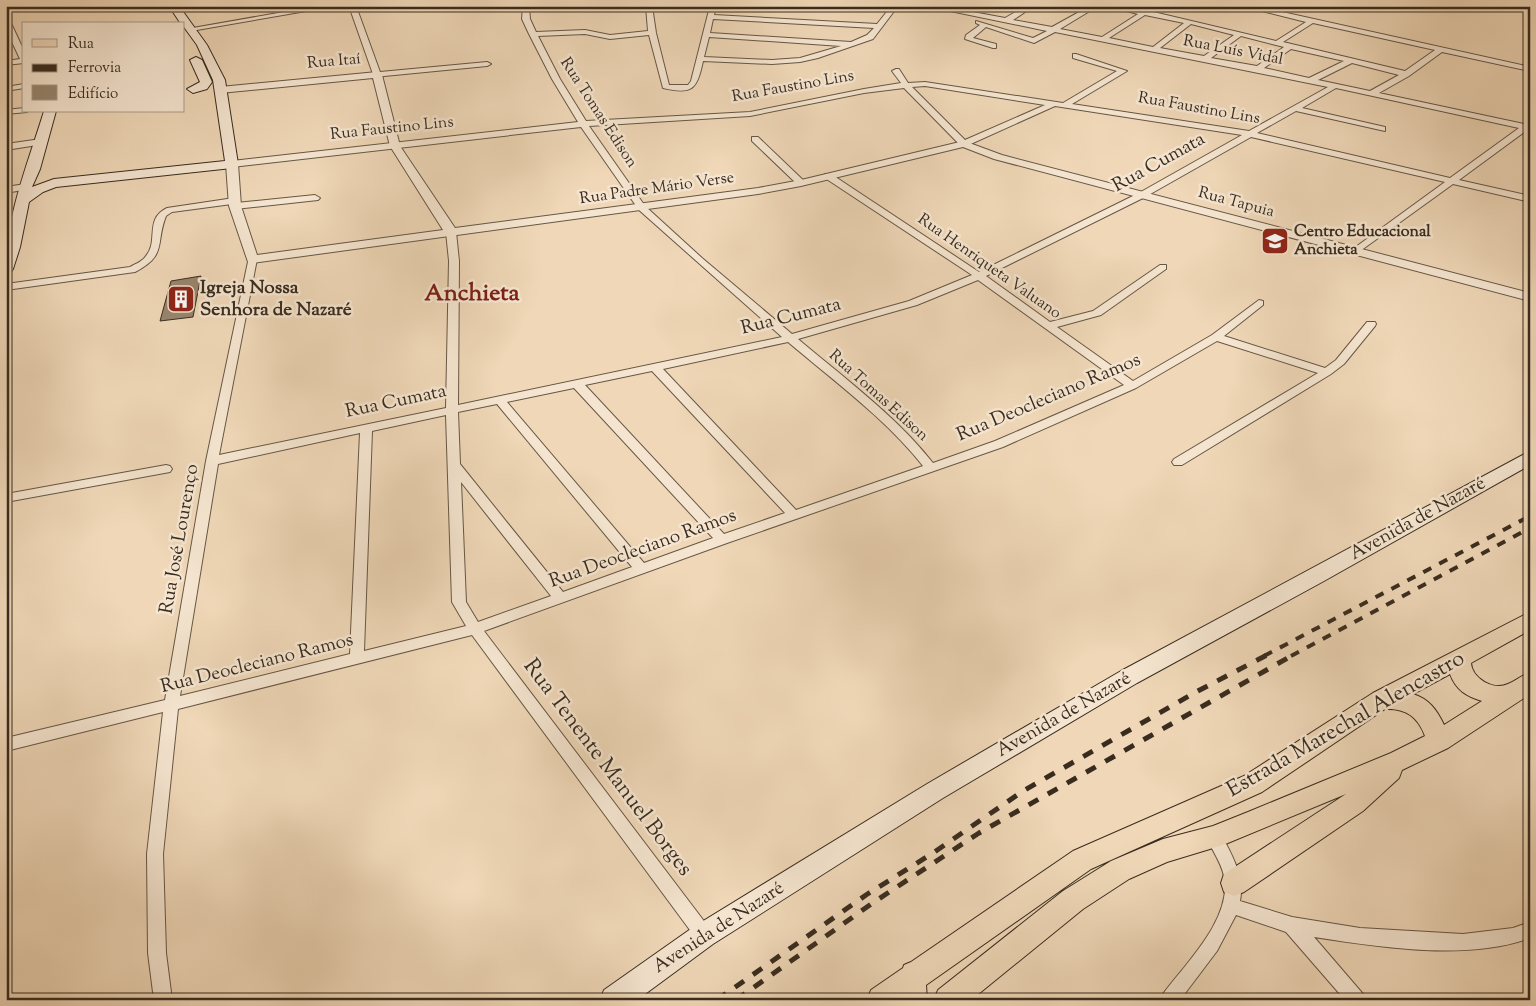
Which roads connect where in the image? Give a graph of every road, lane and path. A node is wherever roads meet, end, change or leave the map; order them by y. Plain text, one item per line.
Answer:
1 (174, 6) edge
2 (332, 6) edge
3 (352, 6) edge
4 (526, 6) edge
5 (649, 6) edge
6 (713, 6) edge
7 (787, 6) edge
8 (820, 6) edge
9 (878, 6) edge
10 (929, 6) edge
11 (970, 6) edge
12 (1031, 6) edge
13 (1095, 6) edge
14 (1110, 6) edge
15 (1162, 6) edge
16 (1245, 6) edge
17 (1483, 6) edge
18 (1521, 6) edge
19 (894, 7) edge
20 (1530, 9) edge
21 (952, 10) junction
22 (960, 12) junction
23 (1149, 13) junction
24 (711, 17) junction
25 (1313, 20) junction
26 (6, 21) edge
27 (1006, 21) junction
28 (1190, 22) junction
29 (984, 25) junction
30 (877, 26) junction
31 (8, 29) edge
32 (190, 29) junction
33 (1052, 30) junction
34 (652, 33) junction
35 (533, 34) junction
36 (1240, 34) junction
37 (706, 36) junction
38 (1104, 40) junction
39 (186, 43) edge
40 (1277, 43) junction
41 (854, 44) junction
42 (993, 46) dead end
43 (1290, 46) junction
44 (1154, 49) junction
45 (1441, 49) junction
46 (22, 56) edge
47 (1076, 56) dead end
48 (700, 59) junction
49 (1205, 59) junction
50 (22, 60) edge
51 (1352, 60) junction
52 (6, 63) edge
53 (487, 64) dead end
54 (1258, 69) junction
55 (1530, 69) edge
56 (896, 71) dead end
57 (1406, 74) junction
58 (377, 75) junction
59 (1311, 80) junction
60 (906, 85) junction
61 (22, 86) edge
62 (1335, 86) junction
63 (6, 89) edge
64 (188, 90) edge
65 (220, 90) junction
66 (1372, 94) junction
67 (1054, 104) junction
68 (1066, 105) junction
69 (1296, 109) junction
70 (22, 110) edge
71 (6, 112) edge
72 (50, 112) edge
73 (583, 124) junction
74 (1528, 126) edge
75 (1382, 129) dead end
76 (1250, 134) junction
77 (755, 139) dead end
78 (41, 142) junction
79 (964, 144) junction
80 (395, 146) junction
81 (6, 147) edge
82 (232, 164) junction
83 (33, 169) junction
84 (828, 176) junction
85 (1451, 180) junction
86 (54, 183) junction
87 (801, 183) junction
88 (6, 190) edge
89 (24, 194) junction
90 (1142, 195) junction
91 (315, 198) dead end
92 (1530, 198) edge
93 (234, 204) junction
94 (642, 208) junction
95 (451, 232) junction
96 (1356, 251) junction
97 (252, 259) junction
98 (1163, 267) dead end
99 (6, 269) edge
100 (979, 276) junction
101 (6, 287) edge
102 (1530, 297) edge
103 (1259, 303) dead end
104 (1371, 324) dead end
105 (1049, 326) junction
106 (1216, 337) junction
107 (791, 338) junction
108 (655, 366) junction
109 (1328, 372) junction
110 (577, 384) junction
111 (1132, 386) junction
112 (500, 400) junction
113 (452, 410) junction
114 (366, 428) junction
115 (1530, 457) edge
116 (212, 461) junction
117 (1178, 462) dead end
118 (454, 465) junction
119 (930, 466) junction
120 (166, 469) dead end
121 (6, 498) edge
122 (794, 515) junction
123 (722, 540) junction
124 (641, 568) junction
125 (560, 598) junction
126 (1530, 620) edge
127 (475, 628) junction
128 (357, 658) junction
129 (1459, 659) junction
130 (1530, 682) edge
131 (1507, 695) junction
132 (1380, 700) junction
133 (171, 705) junction
134 (1439, 740) junction
135 (6, 745) edge
136 (1400, 760) junction
137 (1214, 837) junction
138 (1233, 894) junction
139 (1292, 925) junction
140 (1530, 930) edge
141 (704, 935) junction
142 (913, 988) edge
143 (163, 1000) edge
144 (614, 1000) edge
145 (881, 1000) edge
146 (948, 1000) edge
147 (1169, 1000) edge
148 (1357, 1000) edge

1 - 32 main road, Rua José Lourenço
2 - 32 street
3 - 58 street
4 - 35 street, Rua Tomas Edison
5 - 34 street
6 - 24 street
7 - 8 street
9 - 19 street
10 - 21 street, Rua Luís Vidal
11 - 22 street
12 - 27 street
13 - 33 street
14 - 23 street
15 - 23 street
16 - 25 street
17 - 20 street
18 - 20 street
19 - 30 street
21 - 22 street, Rua Luís Vidal
21 - 29 street
22 - 27 street, Rua Luís Vidal
23 - 28 street
23 - 38 street
24 - 30 street
24 - 37 street
25 - 40 street
25 - 45 street
26 - 31 street
27 - 33 street, Rua Luís Vidal
28 - 36 street
28 - 44 street
29 - 33 street
29 - 42 street
30 - 41 street
31 - 46 street
32 - 65 main road, Rua José Lourenço
33 - 38 street, Rua Luís Vidal
34 - 35 street
34 - 48 street
35 - 73 street, Rua Tomas Edison
36 - 40 street
36 - 49 street
37 - 41 street
37 - 48 street
38 - 44 street, Rua Luís Vidal
39 - 64 main road
40 - 43 street
41 - 48 street
43 - 51 street
43 - 54 street
44 - 49 street, Rua Luís Vidal
45 - 55 street
45 - 57 street
47 - 68 street
49 - 54 street, Rua Luís Vidal
50 - 52 street
51 - 57 street
51 - 59 street
53 - 58 street, Rua Itaí
54 - 59 street, Rua Luís Vidal
56 - 60 street
57 - 66 street
58 - 65 street, Rua Itaí
58 - 80 street
59 - 62 street, Rua Luís Vidal
60 - 67 street, Rua Faustino Lins
60 - 73 street, Rua Faustino Lins
60 - 79 street
61 - 63 street
62 - 66 street, Rua Luís Vidal
62 - 69 street, Rua Cumata
64 - 65 main road, Rua Itaí
65 - 82 main road, Rua José Lourenço
66 - 74 street, Rua Luís Vidal
67 - 68 street, Rua Faustino Lins
67 - 79 street, Rua Padre Mário Verse
68 - 76 street, Rua Faustino Lins
69 - 75 street
69 - 76 street, Rua Cumata
70 - 71 street
72 - 78 main road
73 - 80 street, Rua Faustino Lins
73 - 94 street, Rua Tomas Edison
74 - 85 street
76 - 85 street, Rua Faustino Lins
76 - 90 street, Rua Cumata
77 - 87 street
78 - 81 street
78 - 83 main road
79 - 84 street, Rua Padre Mário Verse
79 - 90 street, Rua Tapuia
80 - 82 street, Rua Faustino Lins
80 - 95 street
82 - 86 main road, Rua Faustino Lins
82 - 93 street, Rua José Lourenço
83 - 86 main road
83 - 89 main road
84 - 87 street, Rua Padre Mário Verse
84 - 100 street, Rua Henriqueta Valuano
85 - 92 street, Rua Faustino Lins
85 - 96 street
86 - 89 main road, Rua Faustino Lins
87 - 94 street, Rua Padre Mário Verse
88 - 89 street, Rua Faustino Lins
89 - 99 main road
90 - 96 street, Rua Tapuia
90 - 100 street, Rua Cumata
91 - 93 street
93 - 97 street, Rua José Lourenço
93 - 101 street
94 - 95 street, Rua Padre Mário Verse
94 - 107 street, Rua Tomas Edison
95 - 97 street, Rua Padre Mário Verse
95 - 113 street, Rua Tenente Manuel Borges
96 - 102 street, Rua Tapuia
97 - 116 street, Rua José Lourenço
98 - 105 street
100 - 105 street, Rua Henriqueta Valuano
100 - 107 street, Rua Cumata
103 - 106 street, Rua Deocleciano Ramos
104 - 109 street
105 - 111 street, Rua Henriqueta Valuano
106 - 109 street
106 - 111 street, Rua Deocleciano Ramos
107 - 108 street, Rua Cumata
107 - 119 street, Rua Tomas Edison
108 - 110 street, Rua Cumata
108 - 122 street
109 - 117 street
110 - 112 street, Rua Cumata
110 - 123 street
111 - 119 street, Rua Deocleciano Ramos
112 - 113 street, Rua Cumata
112 - 124 street
113 - 114 street, Rua Cumata
113 - 118 street, Rua Tenente Manuel Borges
114 - 116 street, Rua Cumata
114 - 128 street
115 - 141 main road, Avenida de Nazaré
116 - 133 street, Rua José Lourenço
118 - 125 street
118 - 127 street, Rua Tenente Manuel Borges
119 - 122 street, Rua Deocleciano Ramos
120 - 121 street
122 - 123 street, Rua Deocleciano Ramos
123 - 124 street, Rua Deocleciano Ramos
124 - 125 street, Rua Deocleciano Ramos
125 - 127 street, Rua Deocleciano Ramos
126 - 129 main road, Estrada Marechal Alencastro
127 - 128 street, Rua Deocleciano Ramos
127 - 141 street, Rua Tenente Manuel Borges
128 - 133 street, Rua Deocleciano Ramos
129 - 131 main road
129 - 132 main road, Estrada Marechal Alencastro
130 - 131 main road, Estrada Marechal Alencastro
131 - 134 main road, Estrada Marechal Alencastro
132 - 134 main road
132 - 142 main road, Estrada Marechal Alencastro
133 - 135 street, Rua Deocleciano Ramos
133 - 143 street, Rua José Lourenço
134 - 136 main road, Estrada Marechal Alencastro
136 - 137 main road, Estrada Marechal Alencastro
136 - 138 main road
137 - 138 street
137 - 146 main road, Estrada Marechal Alencastro
138 - 139 street
138 - 147 street
139 - 140 street
139 - 148 street
141 - 144 main road, Avenida de Nazaré
142 - 145 main road, Estrada Marechal Alencastro

